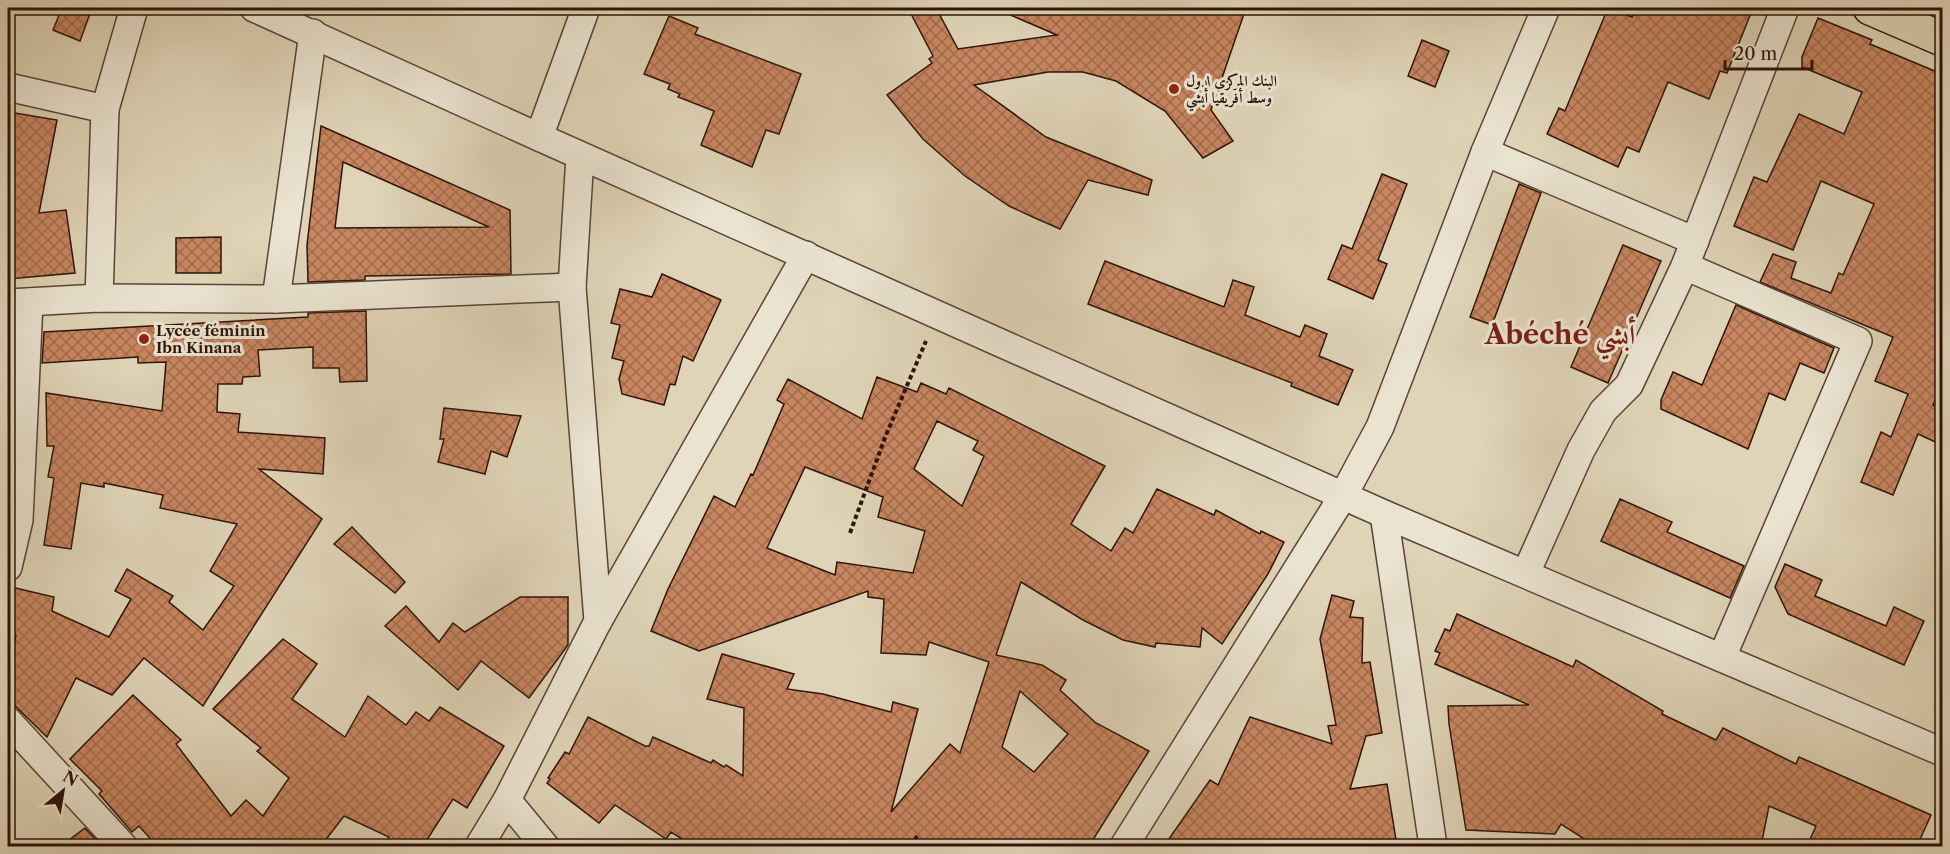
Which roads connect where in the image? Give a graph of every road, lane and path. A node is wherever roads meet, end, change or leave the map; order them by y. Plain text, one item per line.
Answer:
1 (134, 8) edge
2 (254, 8) edge
3 (586, 8) edge
4 (1546, 8) edge
5 (1785, 8) edge
6 (1870, 8) edge
7 (313, 33) junction
8 (1942, 39) edge
9 (8, 87) edge
10 (105, 109) junction
11 (538, 137) junction
12 (1485, 152) junction
13 (580, 156) junction
14 (1695, 241) junction
15 (806, 255) junction
16 (1685, 266) junction
17 (572, 286) junction
18 (99, 298) junction
19 (276, 299) junction
20 (18, 303) edge
21 (937, 315) junction
22 (1343, 496) junction
23 (1384, 514) junction
24 (850, 533) dead end
25 (8, 567) edge
26 (1526, 573) junction
27 (598, 621) junction
28 (1722, 657) junction
29 (8, 721) edge
30 (1942, 752) edge
31 (507, 800) junction
32 (917, 836) dead end
33 (123, 846) edge
34 (479, 846) edge
35 (545, 846) edge
36 (912, 846) edge
37 (1124, 846) edge
38 (1433, 846) edge

1 - 10 street
2 - 7 street
3 - 11 street
4 - 12 street
5 - 14 street
6 - 8 highway
7 - 11 street
7 - 19 street
9 - 10 street
10 - 18 street
11 - 13 street
12 - 14 street
12 - 22 street
13 - 15 street
13 - 17 street
14 - 16 street
15 - 21 street
15 - 27 street
16 - 26 street
16 - 28 street
17 - 19 street
17 - 27 street
18 - 19 street
18 - 20 street
20 - 25 street
21 - 22 street
21 - 24 path
22 - 23 street
22 - 37 street
23 - 26 street
23 - 38 street
26 - 28 street
27 - 31 street
28 - 30 street
29 - 33 street
31 - 34 street
31 - 35 street
32 - 36 path

